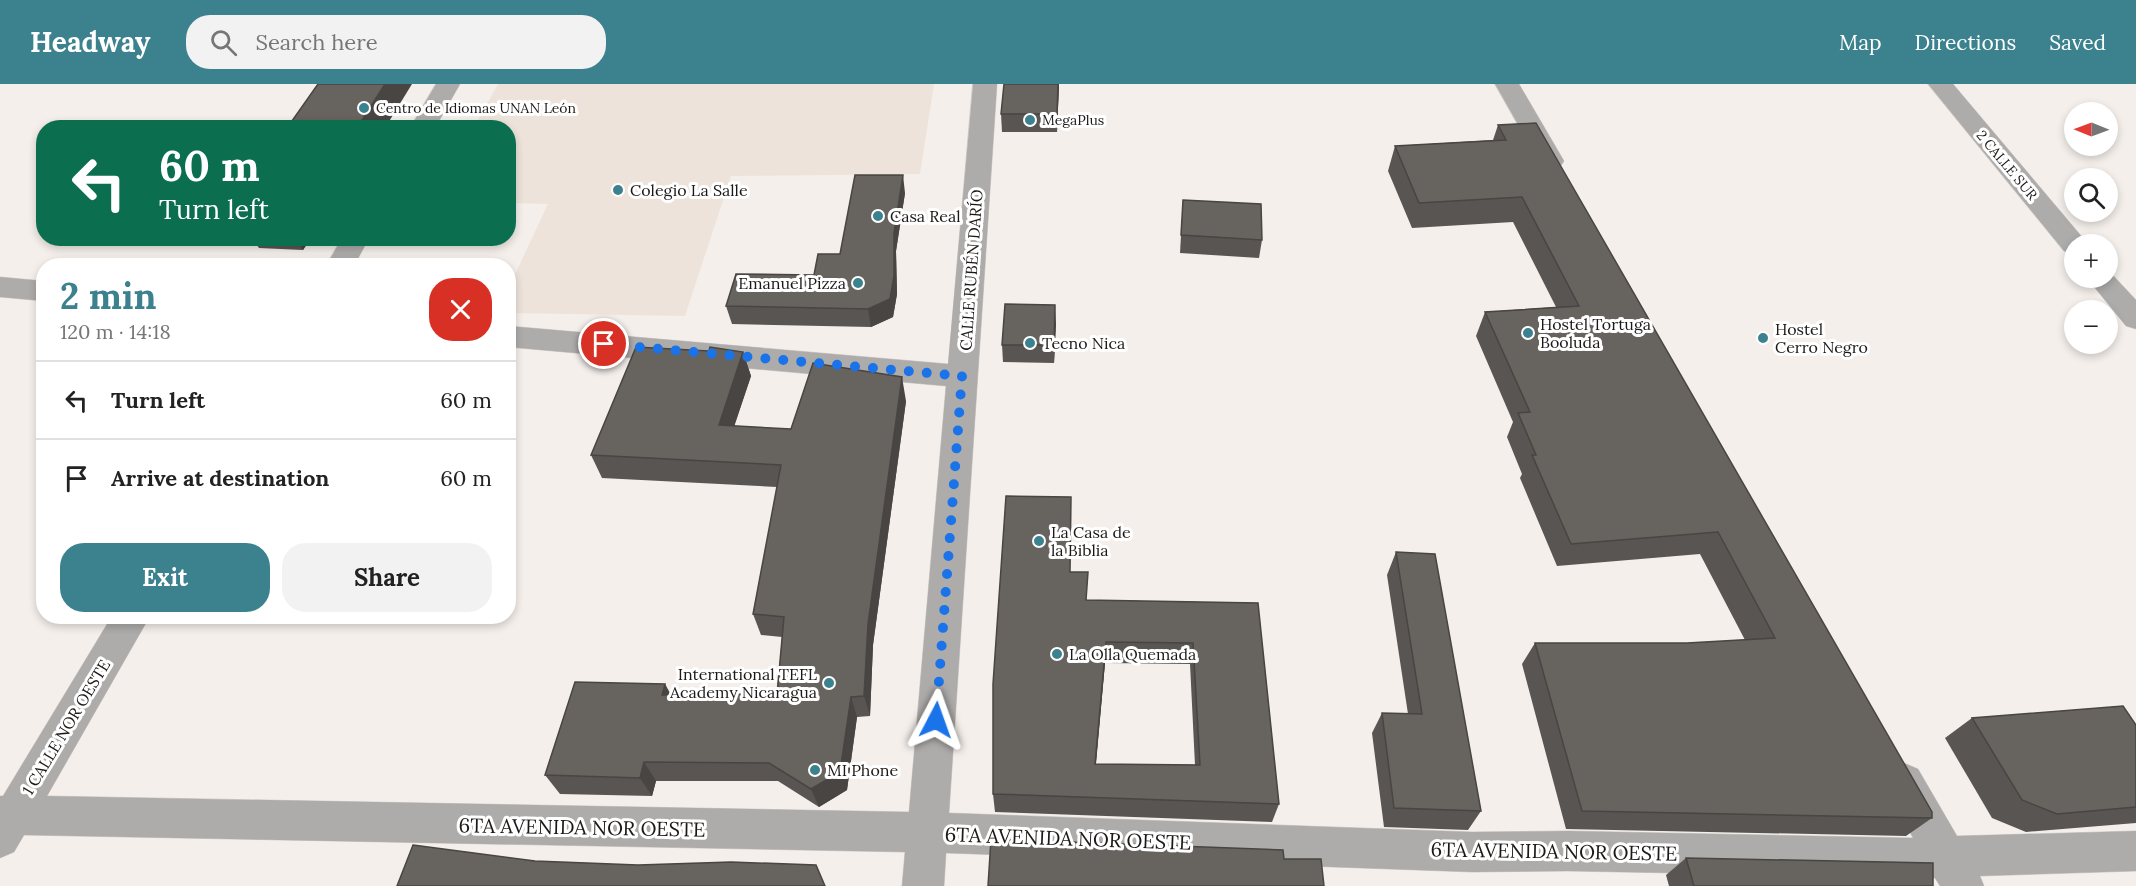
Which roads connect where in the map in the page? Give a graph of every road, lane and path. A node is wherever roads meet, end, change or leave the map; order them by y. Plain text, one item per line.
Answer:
1 (448, 84) edge
2 (985, 84) edge
3 (1508, 84) edge
4 (1940, 84) edge
5 (427, 120) edge
6 (1567, 188) edge
7 (2065, 234) edge
8 (0, 287) edge
9 (2110, 288) edge
10 (36, 290) edge
11 (2136, 319) edge
12 (516, 337) edge
13 (962, 376) junction
14 (127, 624) edge
15 (1886, 751) edge
16 (4, 823) edge
17 (928, 834) junction
18 (2136, 851) edge
19 (1954, 871) edge
20 (923, 886) edge

1 - 5 street
2 - 13 street, CALLE RUBÉN DARÍO
3 - 6 street
4 - 7 street, 2 CALLE SUR
8 - 10 street
9 - 11 street
12 - 13 street
13 - 17 street, CALLE RUBÉN DARÍO
14 - 16 street, 1 CALLE NOR OESTE
15 - 19 street
16 - 17 street, 6TA AVENIDA NOR OESTE
17 - 19 street, 6TA AVENIDA NOR OESTE
17 - 20 street, CALLE RUBÉN DARÍO
18 - 19 street, 6TA AVENIDA NOR OESTE

